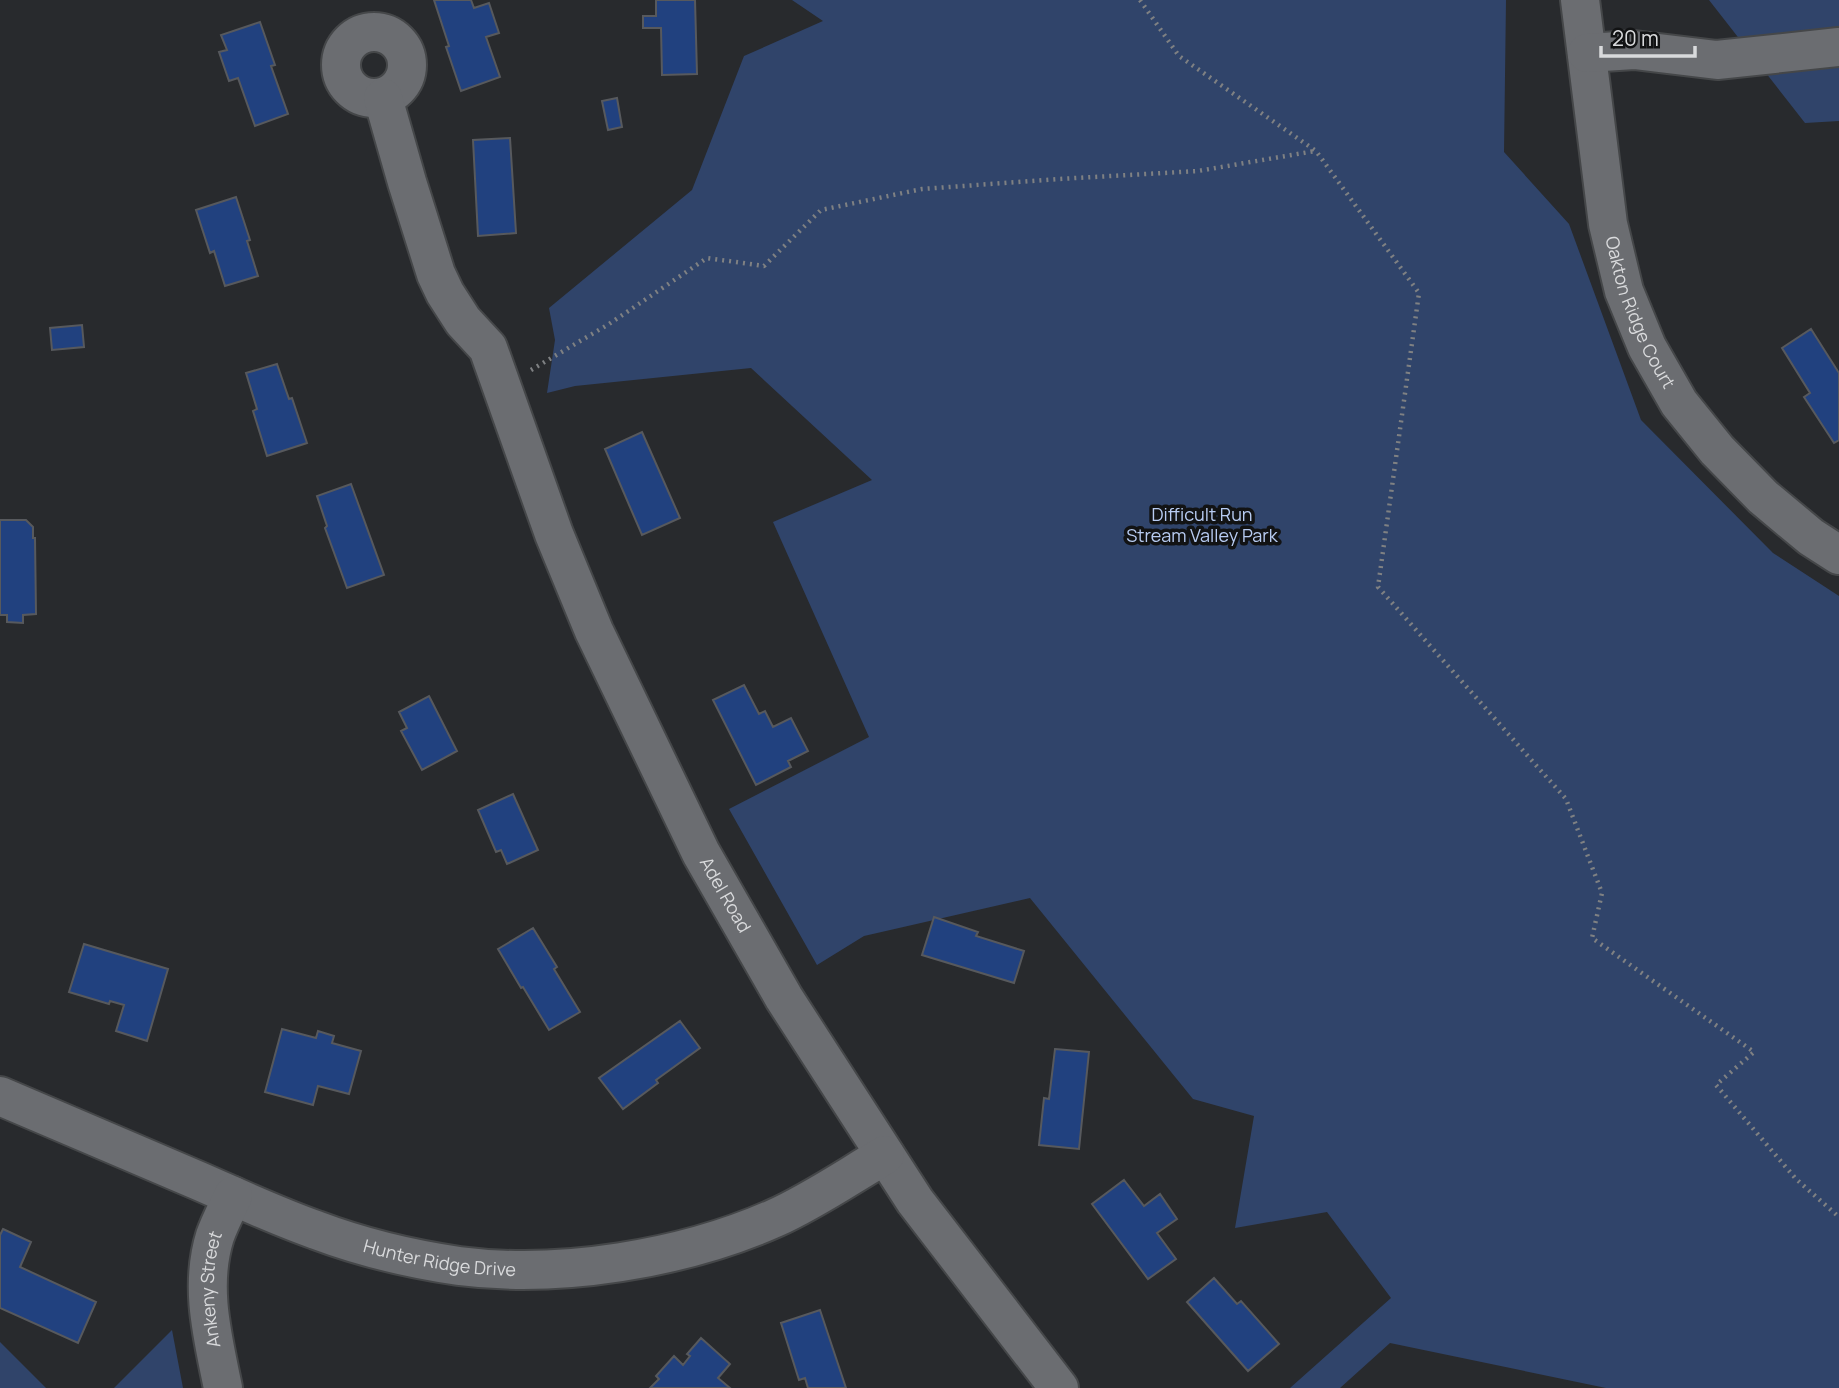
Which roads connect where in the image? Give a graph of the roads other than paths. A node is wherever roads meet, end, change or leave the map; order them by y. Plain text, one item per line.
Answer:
1 (1580, 0) edge
2 (1839, 47) edge
3 (1587, 53) junction
4 (383, 97) dead end
5 (1839, 555) edge
6 (0, 1096) edge
7 (885, 1155) junction
8 (233, 1196) junction
9 (223, 1388) edge
10 (1059, 1388) edge

1 - 3 street, Oakton Ridge Court
2 - 3 street
3 - 5 street, Oakton Ridge Court
4 - 7 street, Adel Road
6 - 8 street, Hunter Ridge Drive
7 - 8 street, Hunter Ridge Drive
7 - 10 street, Adel Road
8 - 9 street, Ankeny Street

